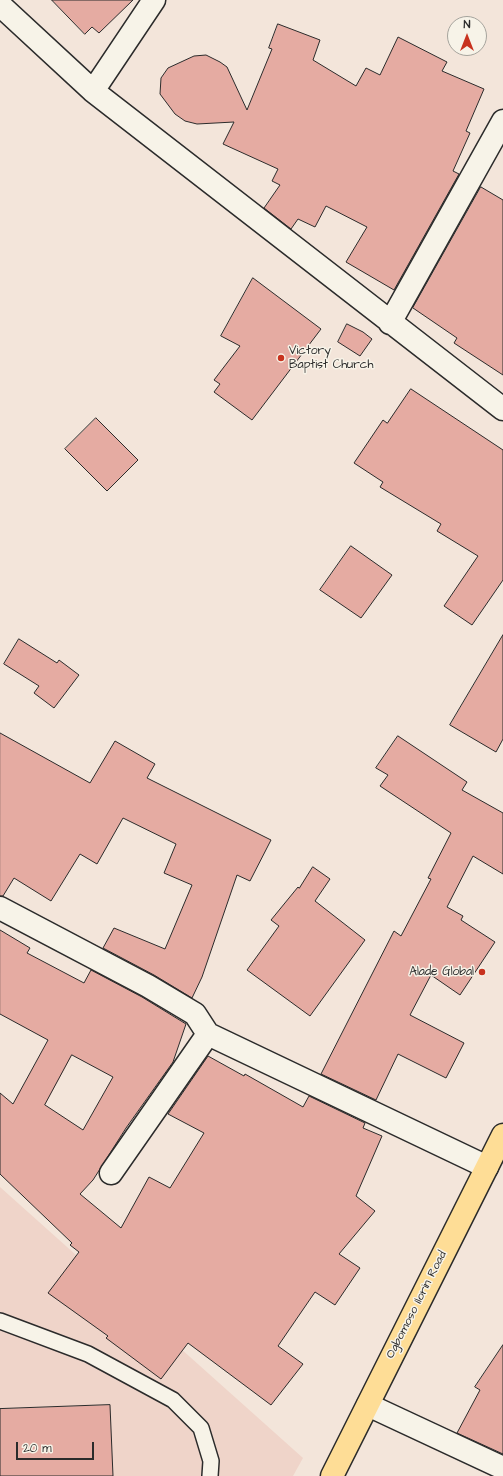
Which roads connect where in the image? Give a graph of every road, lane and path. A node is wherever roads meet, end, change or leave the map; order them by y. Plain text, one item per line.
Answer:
1 (154, 0) edge
2 (0, 5) edge
3 (93, 91) junction
4 (503, 121) edge
5 (390, 323) junction
6 (503, 410) edge
7 (0, 908) edge
8 (208, 1034) junction
9 (503, 1135) edge
10 (487, 1167) junction
11 (111, 1173) dead end
12 (0, 1321) edge
13 (19, 1328) junction
14 (0, 1330) edge
15 (368, 1405) junction
16 (503, 1468) edge
17 (210, 1476) edge
18 (332, 1476) edge

1 - 3 street
2 - 3 street
3 - 5 street
4 - 5 street
5 - 6 street
7 - 8 street
8 - 10 street
8 - 11 street
9 - 10 highway, Ogbomoso Ilorin Road
10 - 15 highway, Ogbomoso Ilorin Road
12 - 13 lane
13 - 14 lane
13 - 17 lane
15 - 16 street
15 - 18 highway, Ogbomoso Ilorin Road

